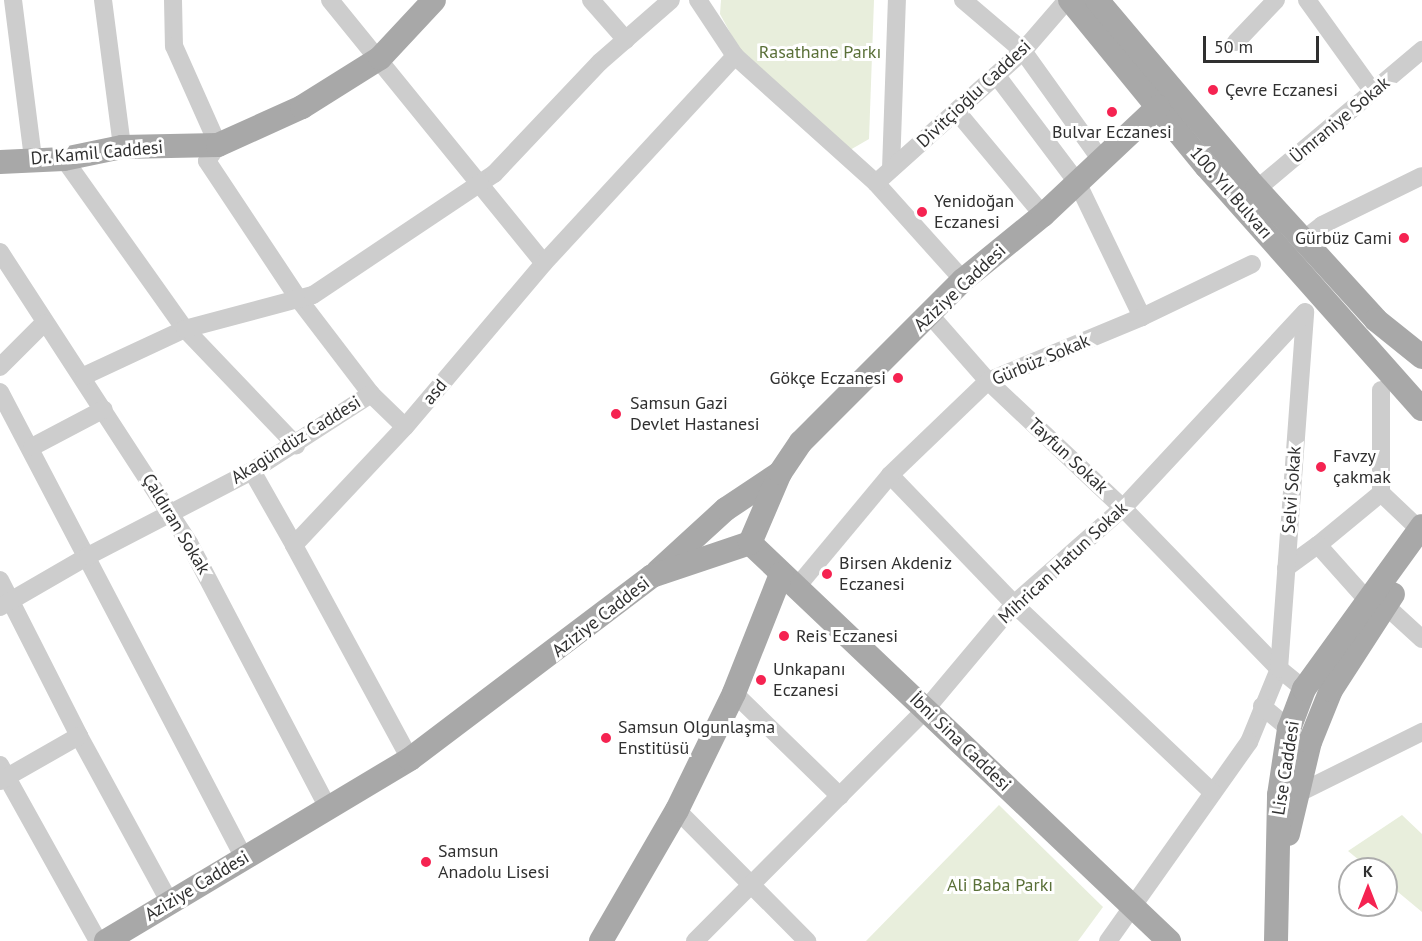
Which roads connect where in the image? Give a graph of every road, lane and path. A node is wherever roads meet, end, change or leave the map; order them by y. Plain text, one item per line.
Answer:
1 (13, 0) edge
2 (103, 0) edge
3 (173, 0) edge
4 (330, 0) edge
5 (434, 0) edge
6 (591, 0) edge
7 (671, 0) edge
8 (698, 0) edge
9 (897, 0) edge
10 (963, 0) edge
11 (1068, 0) edge
12 (1097, 0) edge
13 (1276, 0) edge
14 (1307, 0) edge
15 (626, 40) junction
16 (1236, 42) dead end
17 (1422, 50) edge
18 (1023, 51) junction
19 (735, 56) junction
20 (380, 58) junction
21 (997, 76) junction
22 (1373, 92) junction
23 (1158, 107) junction
24 (958, 113) junction
25 (218, 145) junction
26 (122, 147) junction
27 (33, 159) junction
28 (64, 159) junction
29 (1101, 160) junction
30 (0, 162) edge
31 (891, 169) junction
32 (1422, 176) edge
33 (1077, 182) junction
34 (876, 183) junction
35 (478, 185) junction
36 (1257, 189) junction
37 (1043, 215) junction
38 (1303, 240) junction
39 (0, 252) edge
40 (544, 263) junction
41 (1252, 264) dead end
42 (963, 280) junction
43 (300, 301) junction
44 (1305, 312) joint
45 (930, 315) junction
46 (1142, 317) junction
47 (44, 323) junction
48 (185, 329) junction
49 (1422, 357) edge
50 (0, 367) edge
51 (84, 376) junction
52 (988, 381) junction
53 (1381, 390) dead end
54 (0, 392) edge
55 (370, 394) junction
56 (104, 409) junction
57 (1422, 409) edge
58 (405, 426) junction
59 (296, 445) junction
60 (32, 447) junction
61 (252, 471) junction
62 (780, 473) junction
63 (890, 476) junction
64 (1381, 493) junction
65 (1123, 508) junction
66 (170, 512) junction
67 (1421, 535) edge
68 (750, 543) junction
69 (294, 545) junction
70 (1318, 545) junction
71 (88, 556) junction
72 (1286, 568) junction
73 (652, 576) junction
74 (0, 580) edge
75 (789, 581) junction
76 (6, 604) edge
77 (1014, 604) junction
78 (1377, 604) junction
79 (1422, 639) edge
80 (1279, 669) junction
81 (1304, 689) junction
82 (734, 693) junction
83 (1262, 706) junction
84 (926, 709) junction
85 (1288, 729) junction
86 (1422, 732) edge
87 (79, 736) junction
88 (410, 759) junction
89 (2, 774) edge
90 (1213, 793) junction
91 (1298, 794) junction
92 (840, 796) junction
93 (330, 810) junction
94 (677, 810) junction
95 (244, 858) junction
96 (749, 882) junction
97 (170, 903) junction
98 (1133, 908) junction
99 (98, 941) edge
100 (106, 941) edge
101 (601, 941) edge
102 (695, 941) edge
103 (807, 941) edge
104 (1108, 941) edge
105 (1169, 941) edge
106 (1275, 941) edge
107 (1288, 941) edge

1 - 27 street
2 - 26 street
3 - 25 street
4 - 20 street
5 - 20 main road, Dr. Kamil Caddesi
6 - 15 street
7 - 15 street
8 - 19 street
9 - 31 street
10 - 18 street
11 - 18 street, Divitçioğlu Caddesi
11 - 23 main road, 100. Yıl Bulvarı
12 - 36 main road, 100. Yıl Bulvarı
13 - 16 street
14 - 22 street
15 - 35 street
17 - 22 street, Ümraniye Sokak
18 - 21 street, Divitçioğlu Caddesi
18 - 29 street
19 - 34 street
19 - 40 street, asd
20 - 25 main road, Dr. Kamil Caddesi
20 - 35 street
21 - 24 street, Divitçioğlu Caddesi
21 - 33 street
22 - 36 street, Ümraniye Sokak
23 - 29 main road, Aziziye Caddesi
23 - 57 main road, 100. Yıl Bulvarı
24 - 31 street, Divitçioğlu Caddesi
24 - 37 street
25 - 26 main road, Dr. Kamil Caddesi
25 - 43 street
26 - 28 main road, Dr. Kamil Caddesi
27 - 28 main road, Dr. Kamil Caddesi
27 - 30 main road, Dr. Kamil Caddesi
28 - 48 street
29 - 33 main road, Aziziye Caddesi
31 - 34 street, Divitçioğlu Caddesi
32 - 38 street
33 - 37 main road, Aziziye Caddesi
33 - 46 street
34 - 42 street
35 - 40 street
35 - 43 street
36 - 38 main road, 100. Yıl Bulvarı
37 - 42 main road, Aziziye Caddesi
38 - 49 main road, 100. Yıl Bulvarı
39 - 47 street, Çaldıran Sokak
40 - 58 street, asd
41 - 46 street, Gürbüz Sokak
42 - 45 main road, Aziziye Caddesi
43 - 48 street
43 - 55 street
44 - 65 street, Mihrican Hatun Sokak
44 - 72 street, Selvi Sokak
45 - 52 street, Tayfun Sokak
45 - 62 main road, Aziziye Caddesi
46 - 52 street, Gürbüz Sokak
47 - 50 street
47 - 51 street, Çaldıran Sokak
48 - 51 street
48 - 59 street
51 - 56 street, Çaldıran Sokak
52 - 63 street, Gürbüz Sokak
52 - 65 street, Tayfun Sokak
53 - 64 street
54 - 60 street
55 - 58 street
55 - 59 street, Akagündüz Caddesi
56 - 60 street
56 - 66 street, Çaldıran Sokak
58 - 69 street, asd
59 - 61 street, Akagündüz Caddesi
60 - 71 street
61 - 66 street, Akagündüz Caddesi
61 - 69 street
62 - 68 main road, Aziziye Caddesi
62 - 73 main road
63 - 75 street, Gürbüz Sokak
63 - 77 street
64 - 67 street
64 - 70 street
65 - 77 street, Mihrican Hatun Sokak
65 - 80 street, Tayfun Sokak
66 - 71 street, Akagündüz Caddesi
66 - 93 street, Çaldıran Sokak
67 - 78 main road, Lise Caddesi
68 - 73 main road, Aziziye Caddesi
68 - 75 main road, İbni Sina Caddesi
69 - 88 street
70 - 72 street
70 - 78 street
71 - 76 street, Akagündüz Caddesi
71 - 95 street
72 - 80 street, Selvi Sokak
73 - 88 main road, Aziziye Caddesi
74 - 76 street
75 - 82 main road
75 - 84 main road, İbni Sina Caddesi
76 - 87 street
77 - 84 street, Mihrican Hatun Sokak
77 - 90 street
78 - 79 street
78 - 81 main road, Lise Caddesi
78 - 91 main road, Lise Caddesi
80 - 81 street, Tayfun Sokak
80 - 83 street
81 - 85 main road, Lise Caddesi
82 - 92 street
82 - 94 main road
83 - 85 street
83 - 90 street
84 - 92 street, Mihrican Hatun Sokak
84 - 98 main road, İbni Sina Caddesi
85 - 106 main road, Lise Caddesi
86 - 91 street
87 - 89 street
87 - 97 street
88 - 93 main road, Aziziye Caddesi
89 - 99 street
90 - 98 street
91 - 107 main road, Lise Caddesi
92 - 96 street, Mihrican Hatun Sokak
93 - 95 main road, Aziziye Caddesi
94 - 96 street
94 - 101 main road
95 - 97 main road, Aziziye Caddesi
96 - 102 street, Mihrican Hatun Sokak
96 - 103 street
97 - 100 main road, Aziziye Caddesi
98 - 104 street
98 - 105 main road, İbni Sina Caddesi

